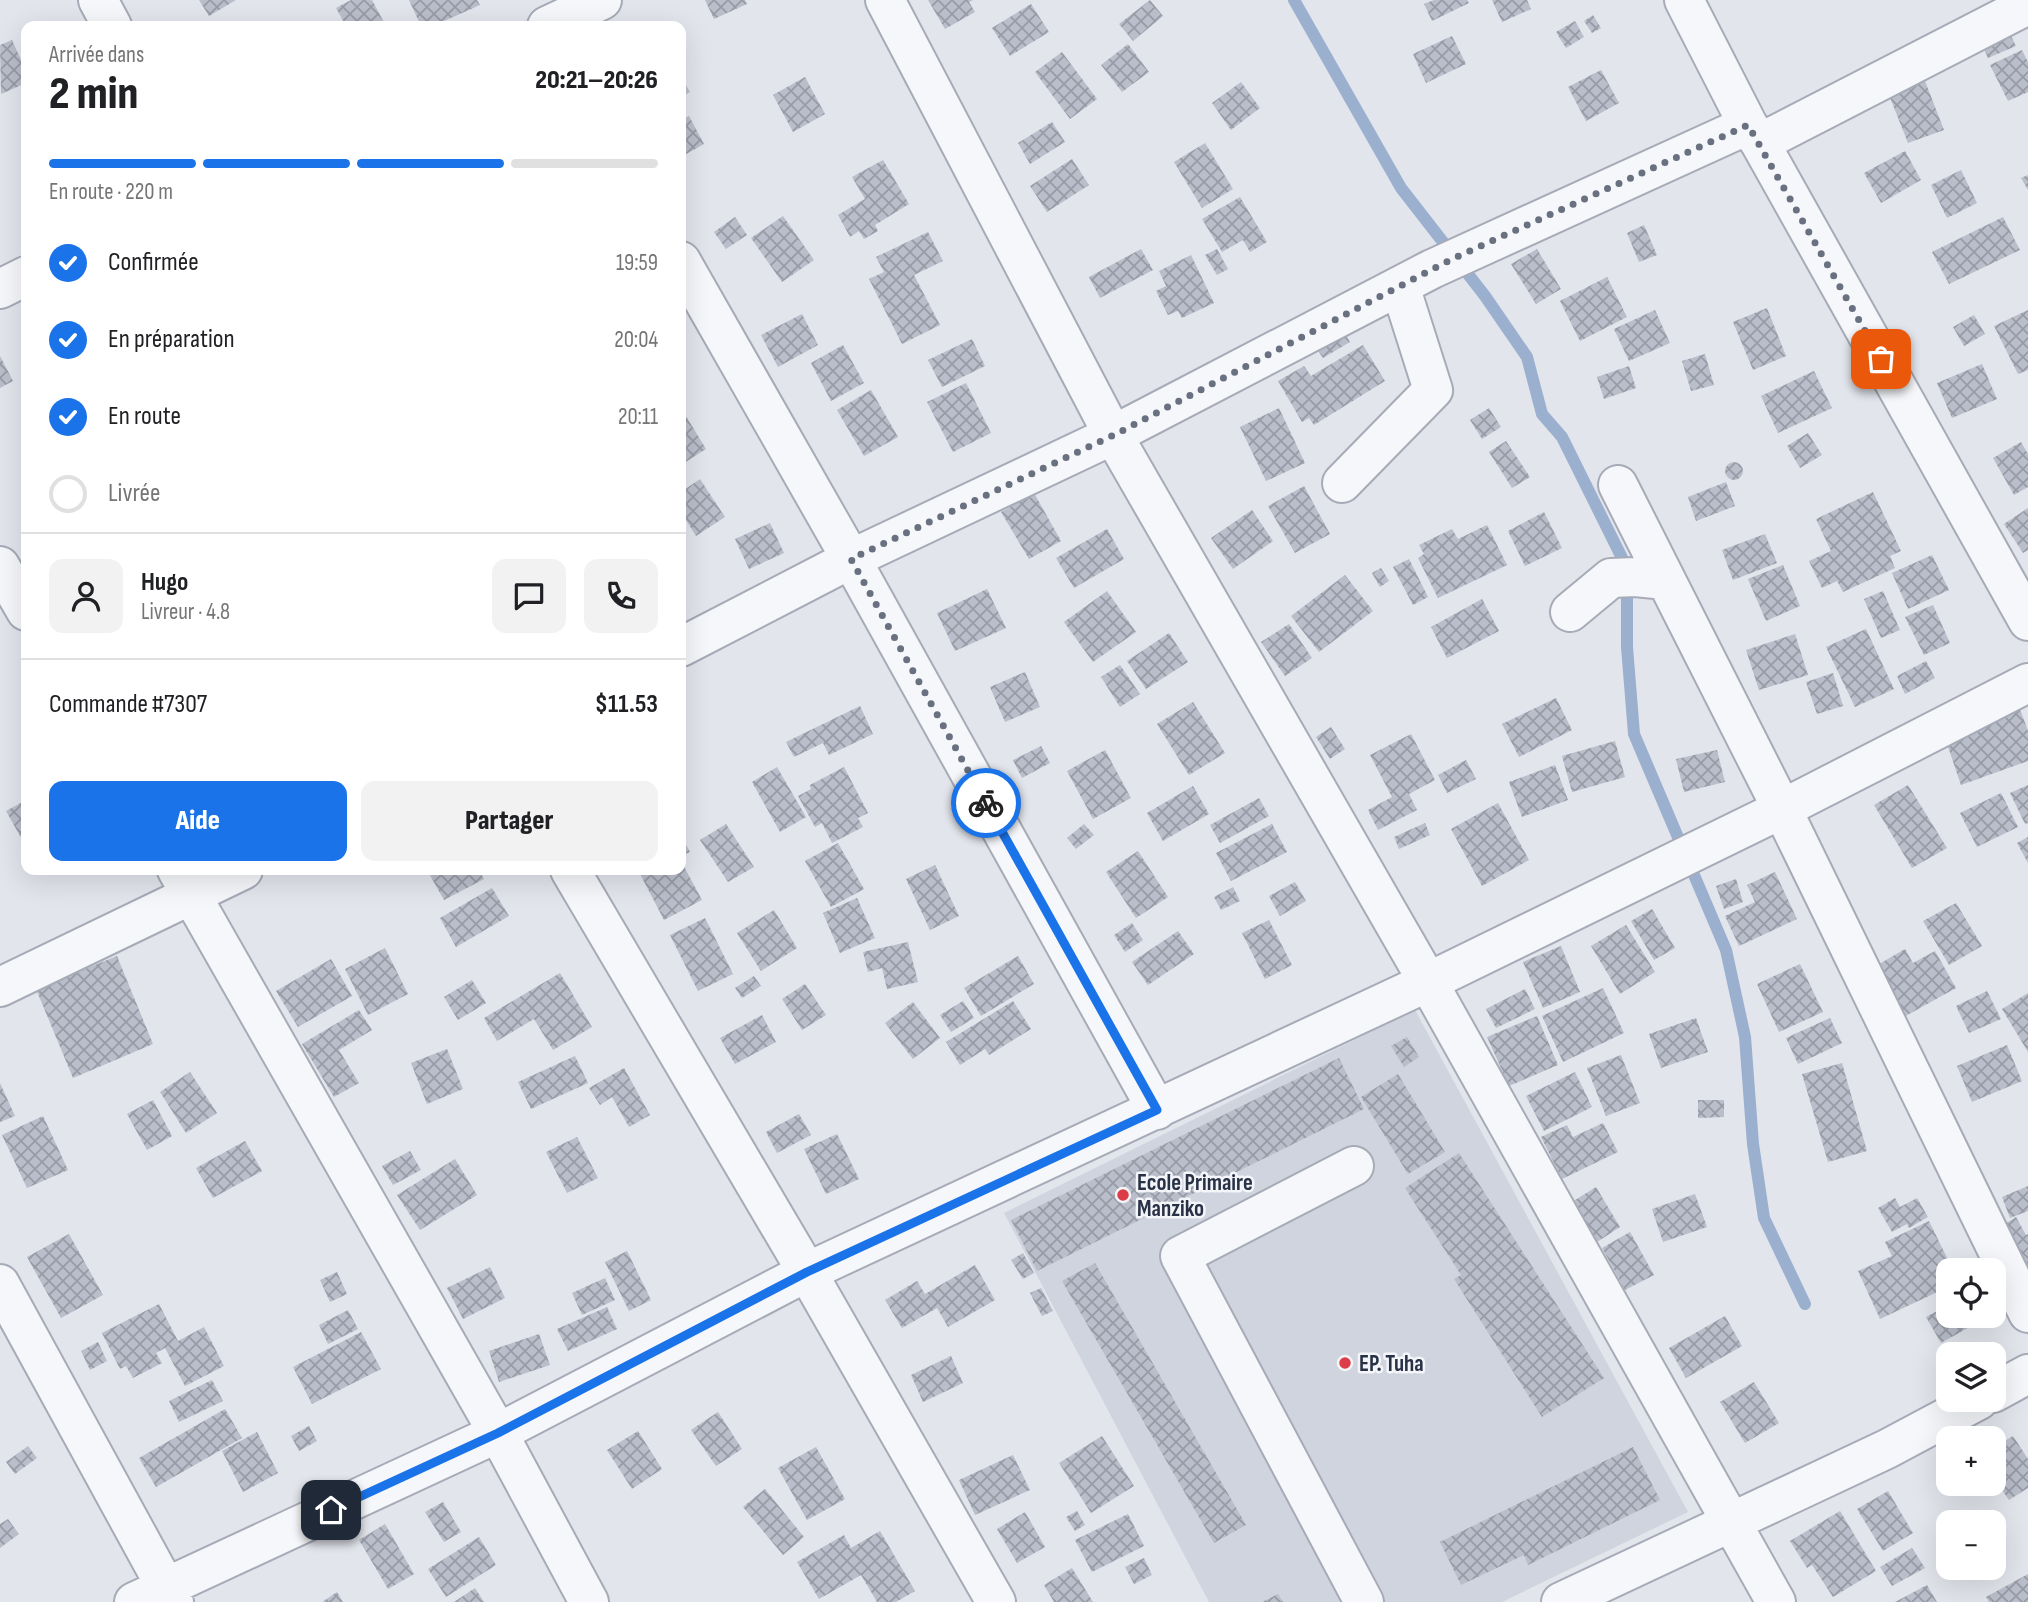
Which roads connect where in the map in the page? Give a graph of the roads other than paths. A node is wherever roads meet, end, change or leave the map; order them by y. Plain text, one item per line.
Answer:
1 (98, 0) edge
2 (532, 0) edge
3 (601, 0) edge
4 (885, 0) edge
5 (1684, 0) edge
6 (2028, 5) edge
7 (109, 21) edge
8 (543, 21) edge
9 (557, 21) edge
10 (1754, 134) junction
11 (686, 270) edge
12 (21, 278) edge
13 (1416, 278) junction
14 (0, 289) edge
15 (1114, 435) junction
16 (1342, 483) dead end
17 (1618, 485) dead end
18 (851, 559) junction
19 (0, 566) edge
20 (1637, 579) junction
21 (21, 602) edge
22 (1570, 612) dead end
23 (2028, 621) edge
24 (686, 644) edge
25 (2028, 684) edge
26 (1782, 809) junction
27 (221, 875) edge
28 (573, 875) edge
29 (185, 883) edge
30 (1428, 982) junction
31 (0, 987) edge
32 (1157, 1110) junction
33 (1354, 1166) dead end
34 (807, 1272) junction
35 (0, 1284) edge
36 (2028, 1312) edge
37 (2028, 1374) edge
38 (2006, 1385) edge
39 (1956, 1412) edge
40 (498, 1433) junction
41 (1732, 1523) junction
42 (158, 1597) edge
43 (589, 1602) edge
44 (996, 1602) edge
45 (1364, 1602) edge
46 (1561, 1602) edge
47 (1776, 1602) edge

1 - 7 street
2 - 8 street
3 - 9 street
4 - 15 street
5 - 10 street
6 - 10 street
10 - 13 street
10 - 23 street
11 - 18 street
12 - 14 street
13 - 15 street
13 - 16 street
15 - 18 street
15 - 30 street
17 - 20 street
18 - 24 street
18 - 32 street
19 - 21 street
20 - 22 street
20 - 26 street
25 - 26 street
26 - 30 street
26 - 36 street
27 - 29 street
28 - 34 street
29 - 31 street
29 - 40 street
30 - 32 street
30 - 41 street
32 - 34 street
33 - 45 street
34 - 40 street
34 - 44 street
35 - 42 street
37 - 38 street
39 - 41 street
40 - 42 street
40 - 43 street
41 - 46 street
41 - 47 street

